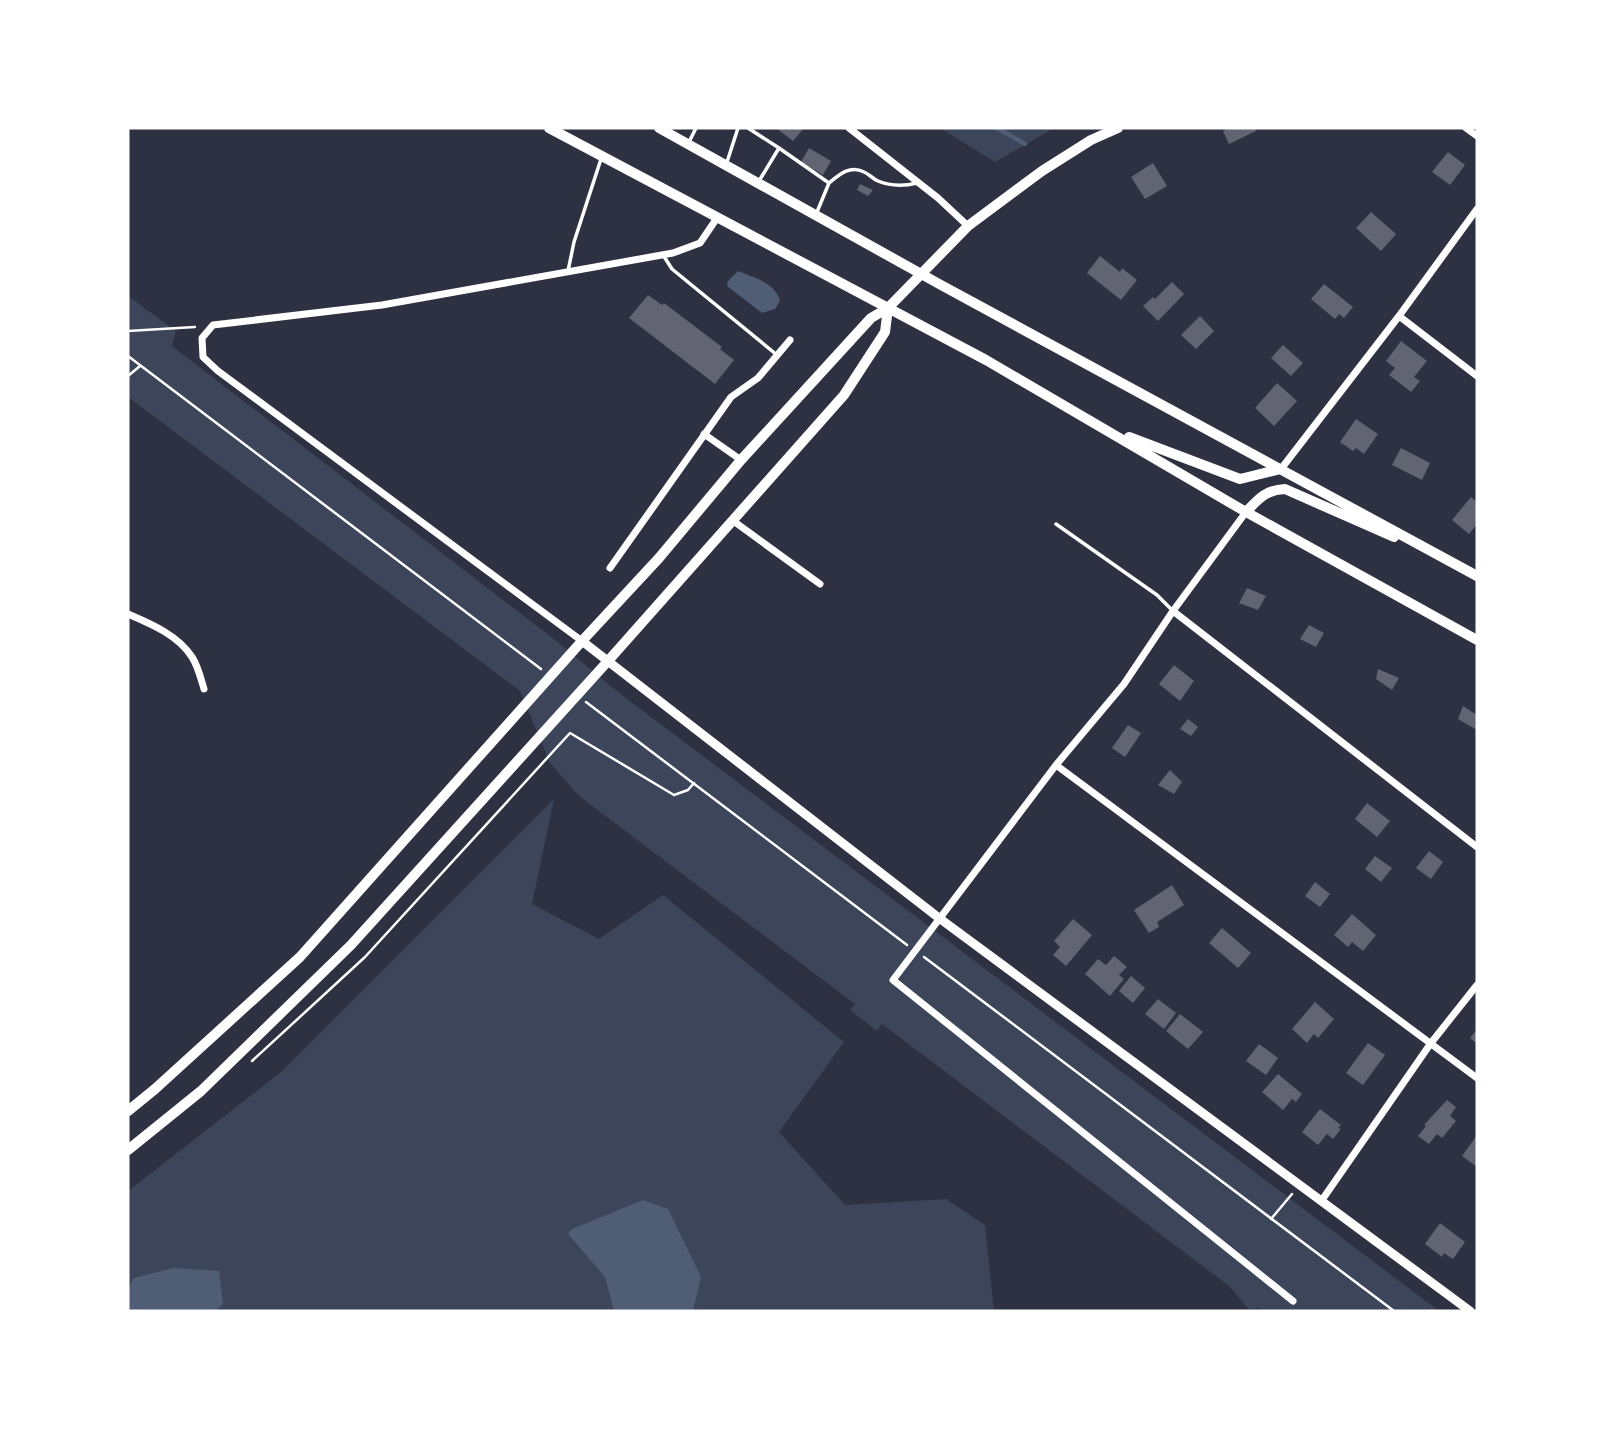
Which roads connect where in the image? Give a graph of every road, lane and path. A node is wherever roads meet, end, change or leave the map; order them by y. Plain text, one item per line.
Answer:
1 (549, 128) edge
2 (659, 128) edge
3 (696, 128) edge
4 (738, 128) edge
5 (748, 128) edge
6 (849, 128) edge
7 (1118, 128) edge
8 (1466, 128) edge
9 (1477, 136) edge
10 (688, 144) junction
11 (779, 148) junction
12 (602, 156) junction
13 (726, 164) junction
14 (758, 182) junction
15 (830, 183) junction
16 (919, 183) junction
17 (1477, 209) edge
18 (816, 214) junction
19 (717, 218) junction
20 (968, 226) junction
21 (663, 255) junction
22 (568, 271) junction
23 (921, 272) junction
24 (888, 308) junction
25 (1399, 316) junction
26 (213, 325) junction
27 (128, 331) edge
28 (790, 340) dead end
29 (777, 355) junction
30 (128, 356) edge
31 (140, 366) junction
32 (128, 376) edge
33 (1477, 376) edge
34 (1100, 427) junction
35 (704, 434) junction
36 (741, 460) junction
37 (1282, 468) junction
38 (1246, 512) junction
39 (732, 520) junction
40 (1056, 524) dead end
41 (1433, 552) junction
42 (610, 568) dead end
43 (1477, 576) edge
44 (820, 584) dead end
45 (1173, 611) junction
46 (128, 614) edge
47 (1477, 640) edge
48 (582, 641) junction
49 (523, 655) dead end
50 (608, 662) junction
51 (204, 689) dead end
52 (609, 719) dead end
53 (570, 733) dead end
54 (1056, 765) junction
55 (694, 783) junction
56 (1477, 847) edge
57 (939, 918) junction
58 (915, 950) junction
59 (1477, 985) edge
60 (1431, 1043) junction
61 (1477, 1078) edge
62 (128, 1111) edge
63 (128, 1150) edge
64 (1301, 1184) junction
65 (1322, 1200) junction
66 (1271, 1219) junction
67 (1293, 1301) dead end
68 (1394, 1311) edge
69 (1470, 1311) edge

1 - 12 highway
2 - 10 highway
3 - 10 lane
4 - 13 lane
5 - 11 lane
6 - 16 street
7 - 20 main road
8 - 9 street
10 - 13 highway
11 - 14 lane
11 - 15 lane
12 - 19 highway
12 - 22 lane
13 - 14 highway
14 - 18 highway
15 - 16 lane
15 - 18 lane
16 - 20 street
17 - 25 street
18 - 23 highway
19 - 21 street
19 - 24 highway
20 - 23 main road
21 - 22 street
21 - 29 lane
22 - 26 street
23 - 24 main road
23 - 37 highway
24 - 34 highway
24 - 36 main road
24 - 39 main road
25 - 33 street
25 - 37 street
26 - 27 path
26 - 48 street
28 - 29 street
29 - 35 street
30 - 31 path
31 - 32 path
31 - 49 path
34 - 37 highway
34 - 38 highway
35 - 36 street
35 - 42 street
36 - 48 main road
37 - 41 highway
38 - 41 highway
38 - 45 street
38 - 47 highway
39 - 44 street
39 - 50 main road
40 - 45 lane
41 - 43 highway
45 - 54 street
45 - 56 street
46 - 51 street
48 - 50 street
48 - 62 main road
50 - 57 street
50 - 63 main road
52 - 55 path
53 - 55 path
54 - 57 street
54 - 60 street
55 - 58 path
57 - 58 street
57 - 64 street
58 - 66 path
58 - 67 street
59 - 60 street
60 - 61 street
60 - 65 street
64 - 65 street
64 - 66 path
65 - 69 street
66 - 68 path

